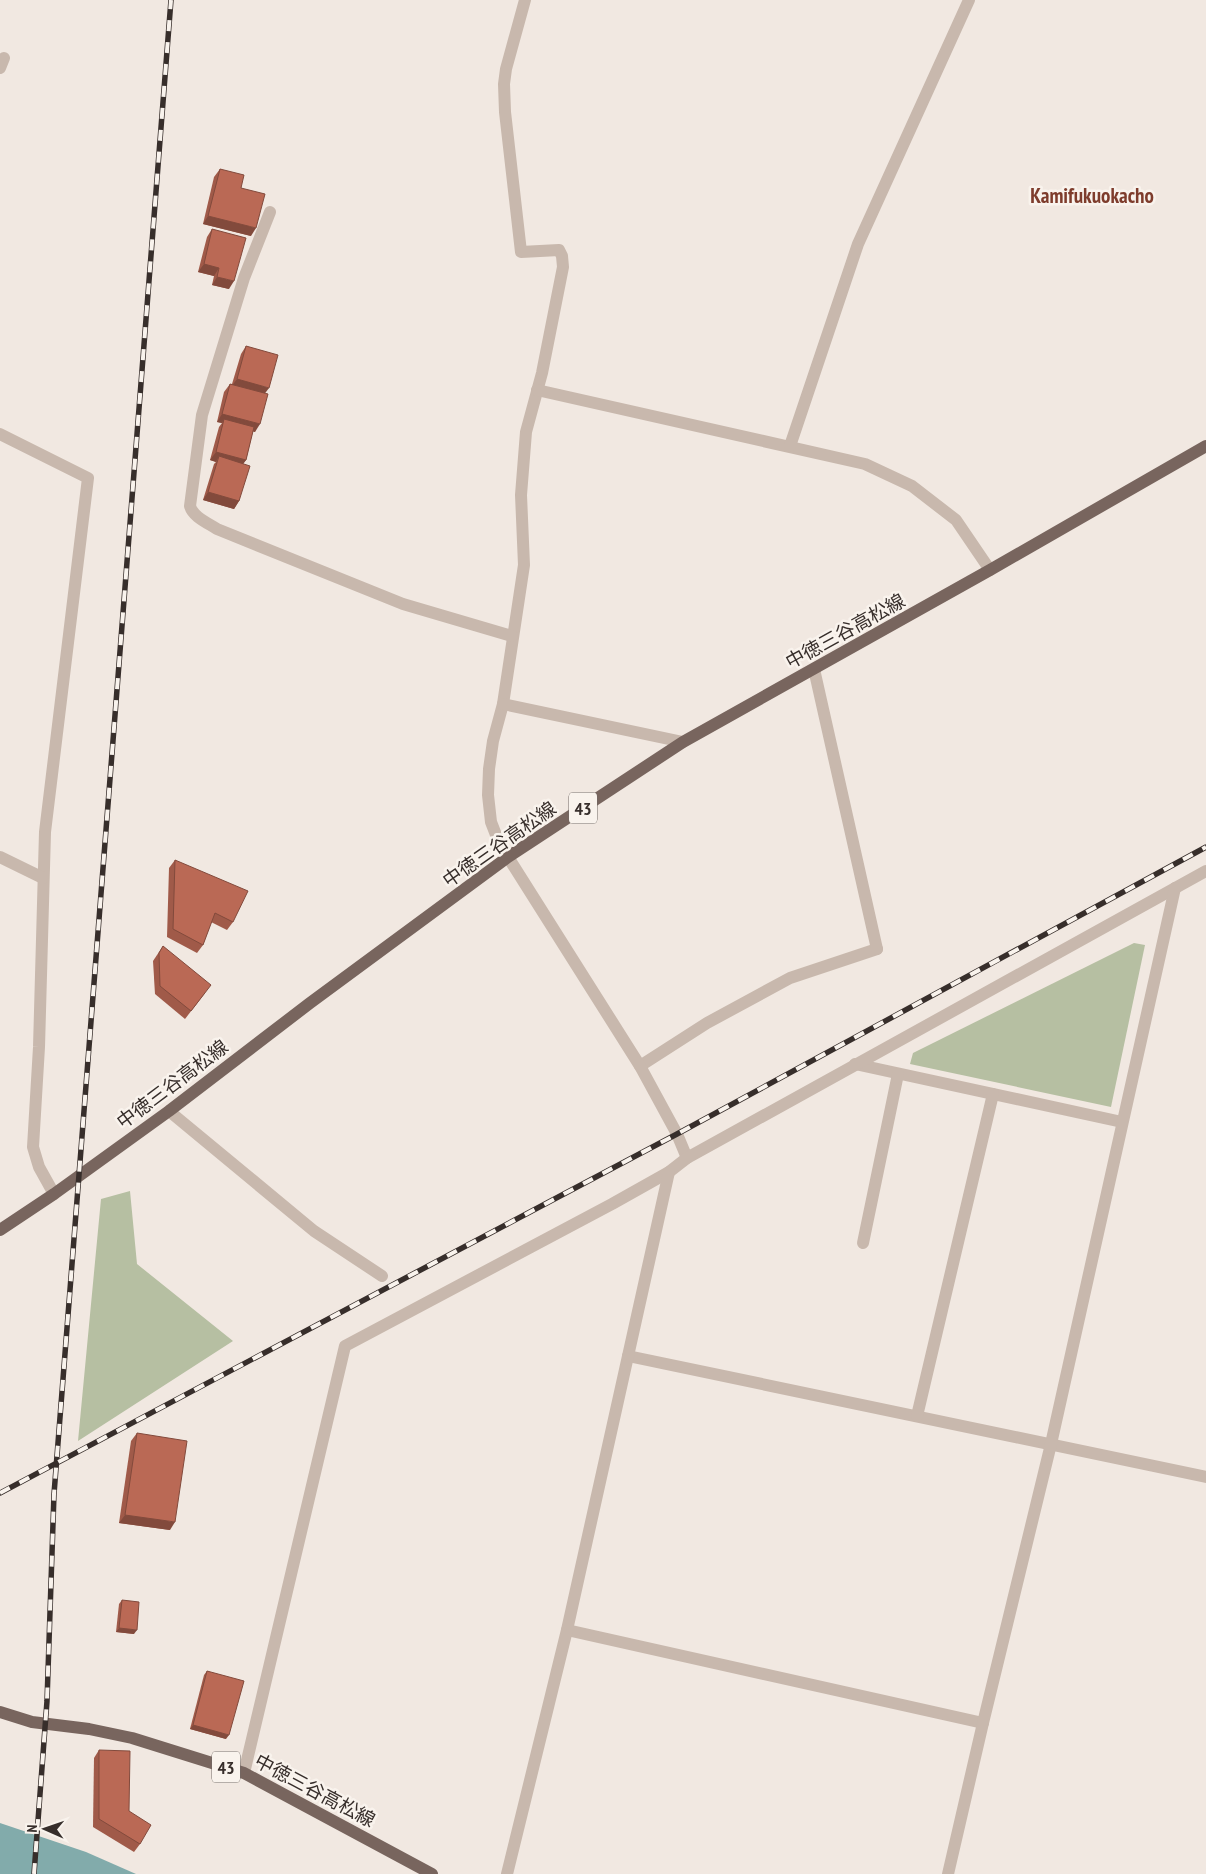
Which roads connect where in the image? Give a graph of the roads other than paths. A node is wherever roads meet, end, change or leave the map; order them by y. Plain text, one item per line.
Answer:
1 (525, 0) edge
2 (969, 0) edge
3 (270, 212) dead end
4 (538, 390) junction
5 (0, 434) edge
6 (790, 446) junction
7 (1206, 446) edge
8 (990, 570) junction
9 (512, 636) junction
10 (814, 670) junction
11 (503, 704) junction
12 (683, 742) junction
13 (0, 857) edge
14 (508, 857) junction
15 (1206, 871) edge
16 (43, 878) junction
17 (1174, 888) junction
18 (855, 1064) junction
19 (640, 1066) junction
20 (898, 1074) junction
21 (993, 1094) junction
22 (169, 1111) junction
23 (1122, 1122) junction
24 (687, 1158) junction
25 (669, 1172) junction
26 (54, 1194) junction
27 (0, 1230) edge
28 (864, 1243) dead end
29 (382, 1276) dead end
30 (628, 1356) junction
31 (917, 1416) junction
32 (1051, 1444) junction
33 (1206, 1477) edge
34 (567, 1630) junction
35 (0, 1712) edge
36 (983, 1723) junction
37 (244, 1773) junction
38 (432, 1874) edge
39 (507, 1874) edge
40 (948, 1874) edge

1 - 4 street
2 - 6 street
3 - 9 street
4 - 6 street
4 - 9 street
5 - 16 street
6 - 8 street
7 - 8 main road, 中徳三谷高松線 / 43
8 - 10 main road, 中徳三谷高松線 / 43
9 - 11 street
10 - 12 main road, 中徳三谷高松線 / 43
10 - 19 street
11 - 12 street
11 - 14 street
12 - 14 main road, 中徳三谷高松線 / 43
13 - 16 street
14 - 19 street
14 - 22 main road, 中徳三谷高松線 / 43
15 - 17 street
16 - 26 street
17 - 18 street
17 - 23 street
18 - 20 street
18 - 24 street
19 - 24 street
20 - 21 street
20 - 28 street
21 - 23 street
21 - 31 street
22 - 26 main road, 中徳三谷高松線 / 43
22 - 29 street
23 - 32 street
24 - 25 street
25 - 30 street
25 - 37 street
26 - 27 main road, 中徳三谷高松線 / 43
30 - 31 street
30 - 34 street
31 - 32 street
32 - 33 street
32 - 36 street
34 - 36 street
34 - 39 street
35 - 37 main road, 中徳三谷高松線 / 43
36 - 40 street
37 - 38 main road, 中徳三谷高松線 / 43

